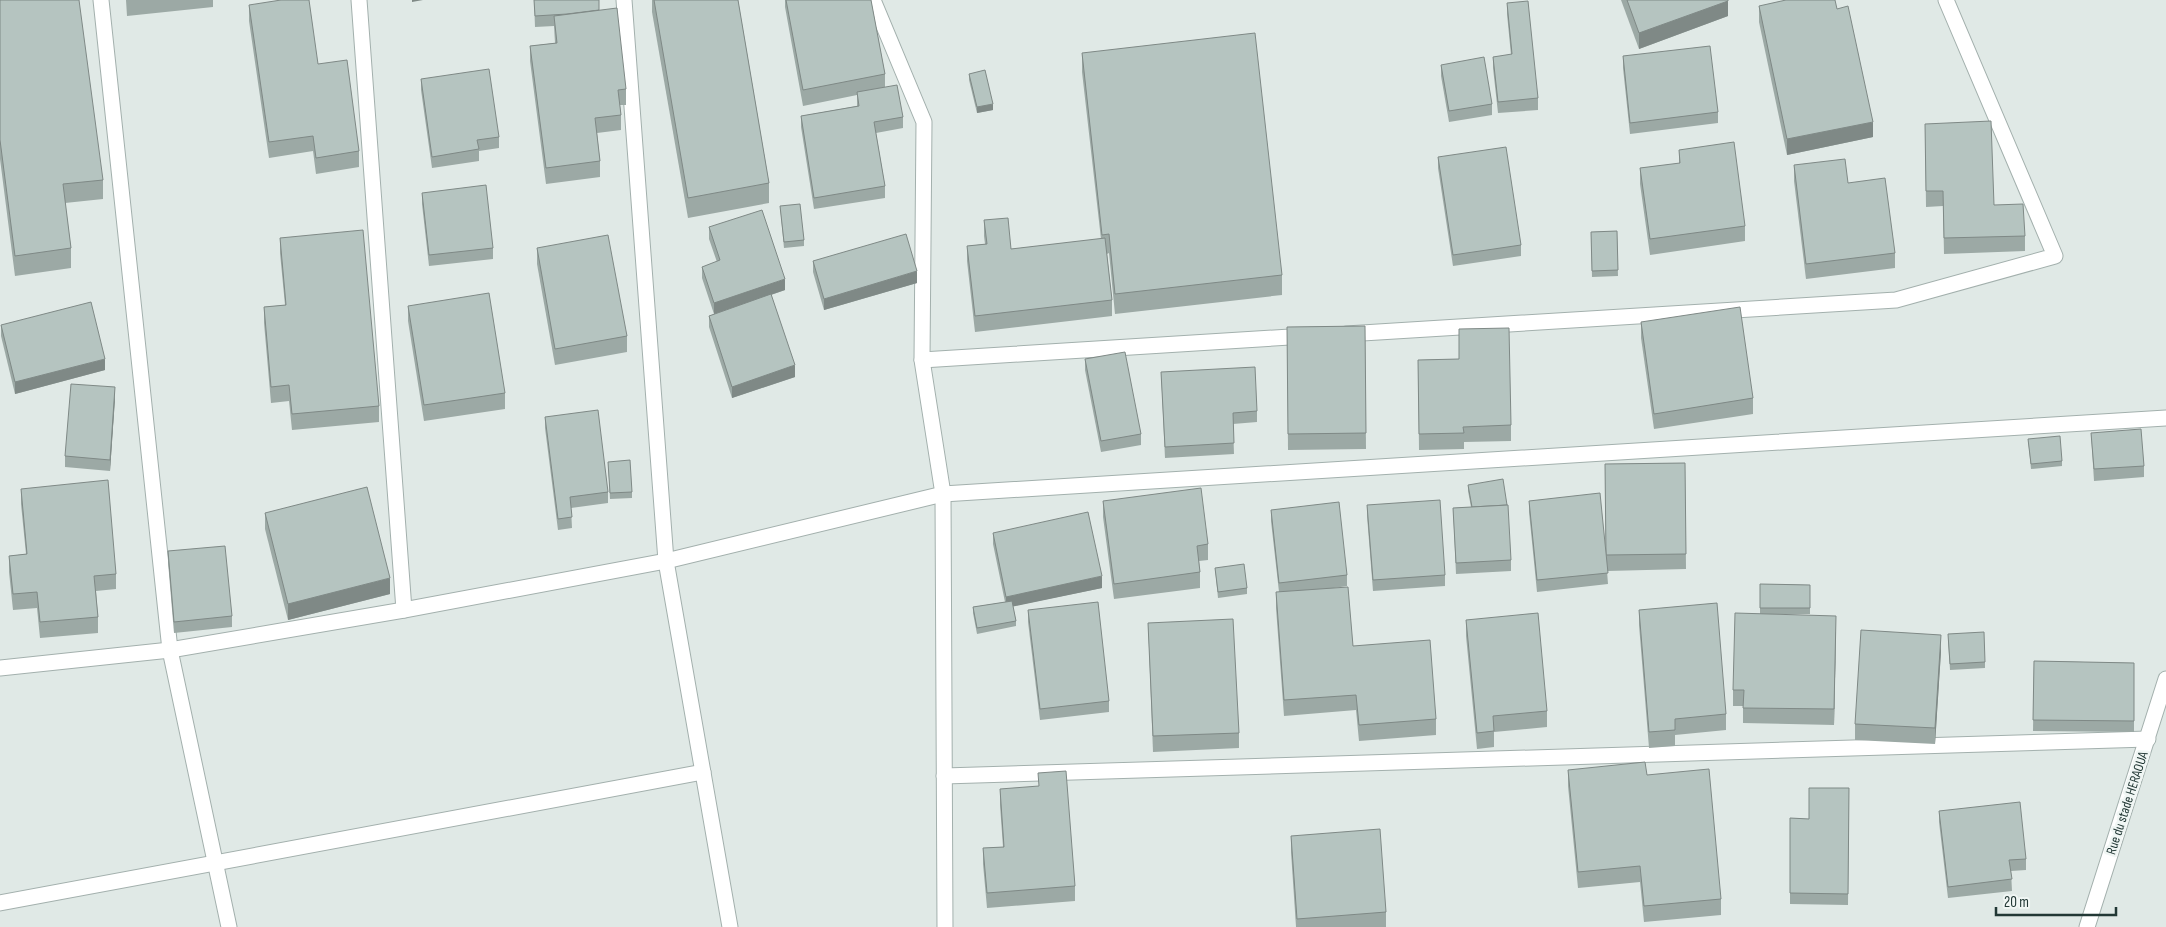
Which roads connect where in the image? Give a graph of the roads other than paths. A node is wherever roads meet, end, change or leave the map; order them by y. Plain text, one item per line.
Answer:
1 (100, 0) edge
2 (359, 0) edge
3 (624, 0) edge
4 (873, 0) edge
5 (1946, 0) edge
6 (922, 360) junction
7 (2166, 418) edge
8 (943, 494) junction
9 (666, 560) junction
10 (404, 610) junction
11 (170, 650) junction
12 (0, 668) edge
13 (2166, 679) edge
14 (2148, 739) junction
15 (703, 772) junction
16 (944, 776) junction
17 (216, 863) junction
18 (0, 903) edge
19 (229, 927) edge
20 (730, 927) edge
21 (944, 927) edge
22 (2087, 927) edge

1 - 11 street
2 - 10 street
3 - 9 street
4 - 6 street
5 - 6 street
6 - 8 street
7 - 8 street
8 - 9 street
8 - 16 street
9 - 10 street
9 - 15 street
10 - 11 street
11 - 12 street
11 - 17 street
13 - 14 street, Rue du stade HERAOUA
14 - 16 street
14 - 22 street, Rue du stade HERAOUA
15 - 17 street
15 - 20 street
16 - 21 street
17 - 18 street
17 - 19 street

